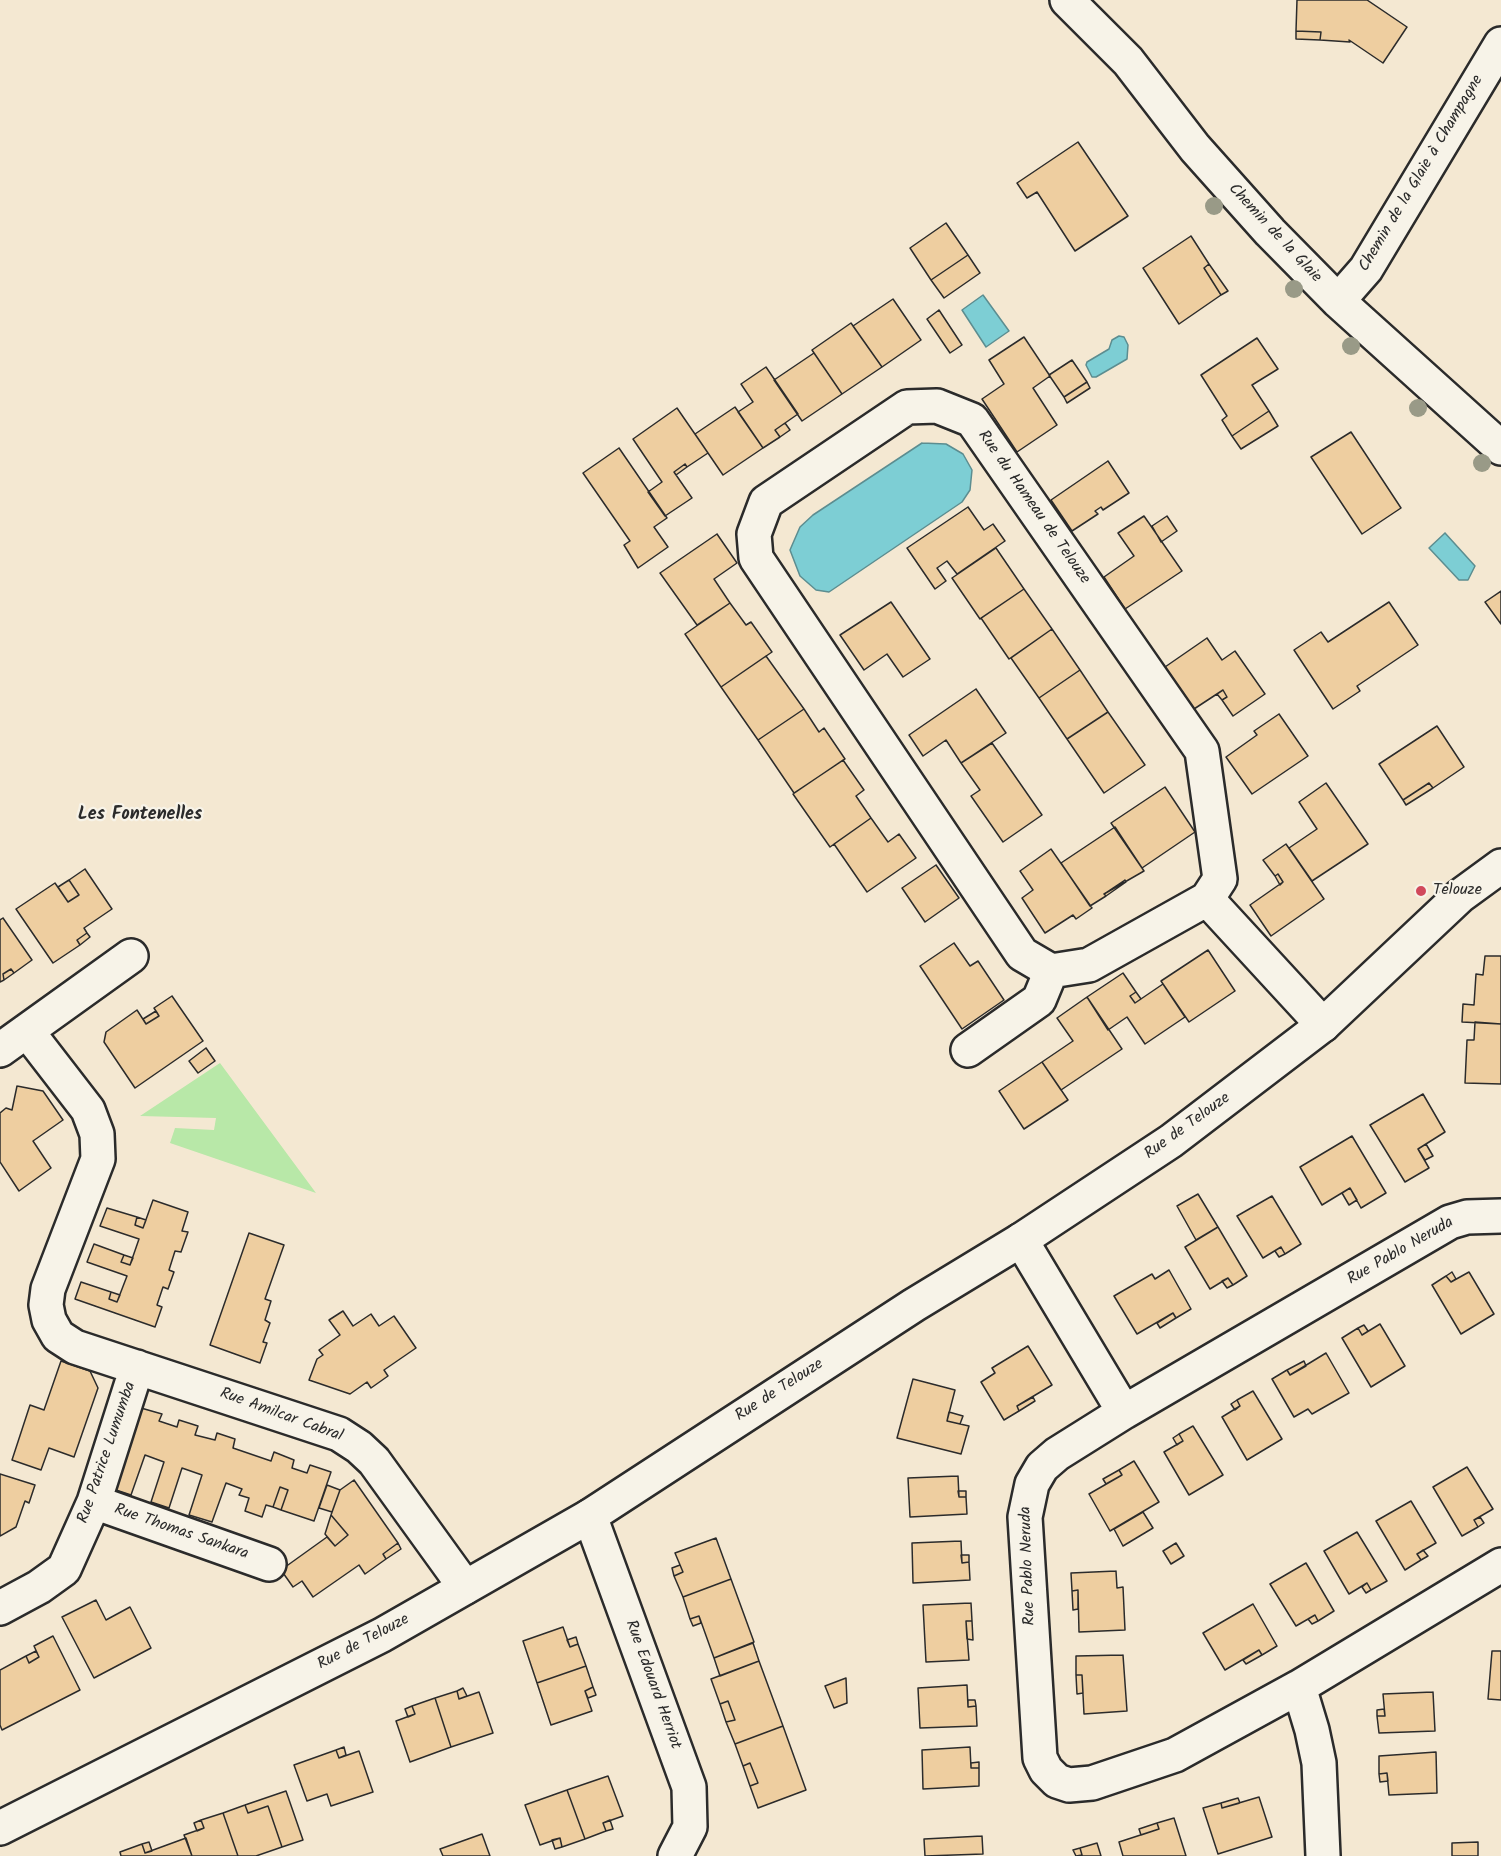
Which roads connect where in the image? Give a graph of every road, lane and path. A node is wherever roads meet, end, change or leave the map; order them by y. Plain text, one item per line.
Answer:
1 (1067, 0) edge
2 (1501, 44) edge
3 (1338, 301) junction
4 (1501, 448) edge
5 (1501, 866) edge
6 (1207, 899) junction
7 (131, 956) dead end
8 (1051, 971) junction
9 (1323, 1025) junction
10 (27, 1031) junction
11 (0, 1050) edge
12 (968, 1050) dead end
13 (1501, 1216) edge
14 (1021, 1240) junction
15 (137, 1366) junction
16 (1124, 1412) junction
17 (94, 1502) junction
18 (590, 1516) junction
19 (269, 1564) dead end
20 (1501, 1565) edge
21 (465, 1587) junction
22 (0, 1608) edge
23 (1299, 1687) junction
24 (0, 1828) edge
25 (675, 1856) edge
26 (1323, 1856) edge

1 - 3 street, Chemin de la Glaie
2 - 3 street, Chemin de la Glaie à Champagne
3 - 4 street, Chemin de la Glaie
5 - 9 street, Rue de Telouze
6 - 8 street
6 - 8 street, Rue du Hameau de Telouze
6 - 9 street
7 - 10 street
8 - 12 street
9 - 14 street, Rue de Telouze
10 - 11 street
10 - 15 street, Rue Amilcar Cabral
13 - 16 street, Rue Pablo Neruda
14 - 16 street
14 - 18 street, Rue de Telouze
15 - 17 street, Rue Patrice Lumumba
15 - 21 street, Rue Amilcar Cabral
16 - 23 street, Rue Pablo Neruda
17 - 19 street, Rue Thomas Sankara
17 - 22 street, Rue Patrice Lumumba
18 - 21 street, Rue de Telouze
18 - 25 street, Rue Edouard Herriot
20 - 23 street, Rue Pablo Neruda
21 - 24 street, Rue de Telouze
23 - 26 street

